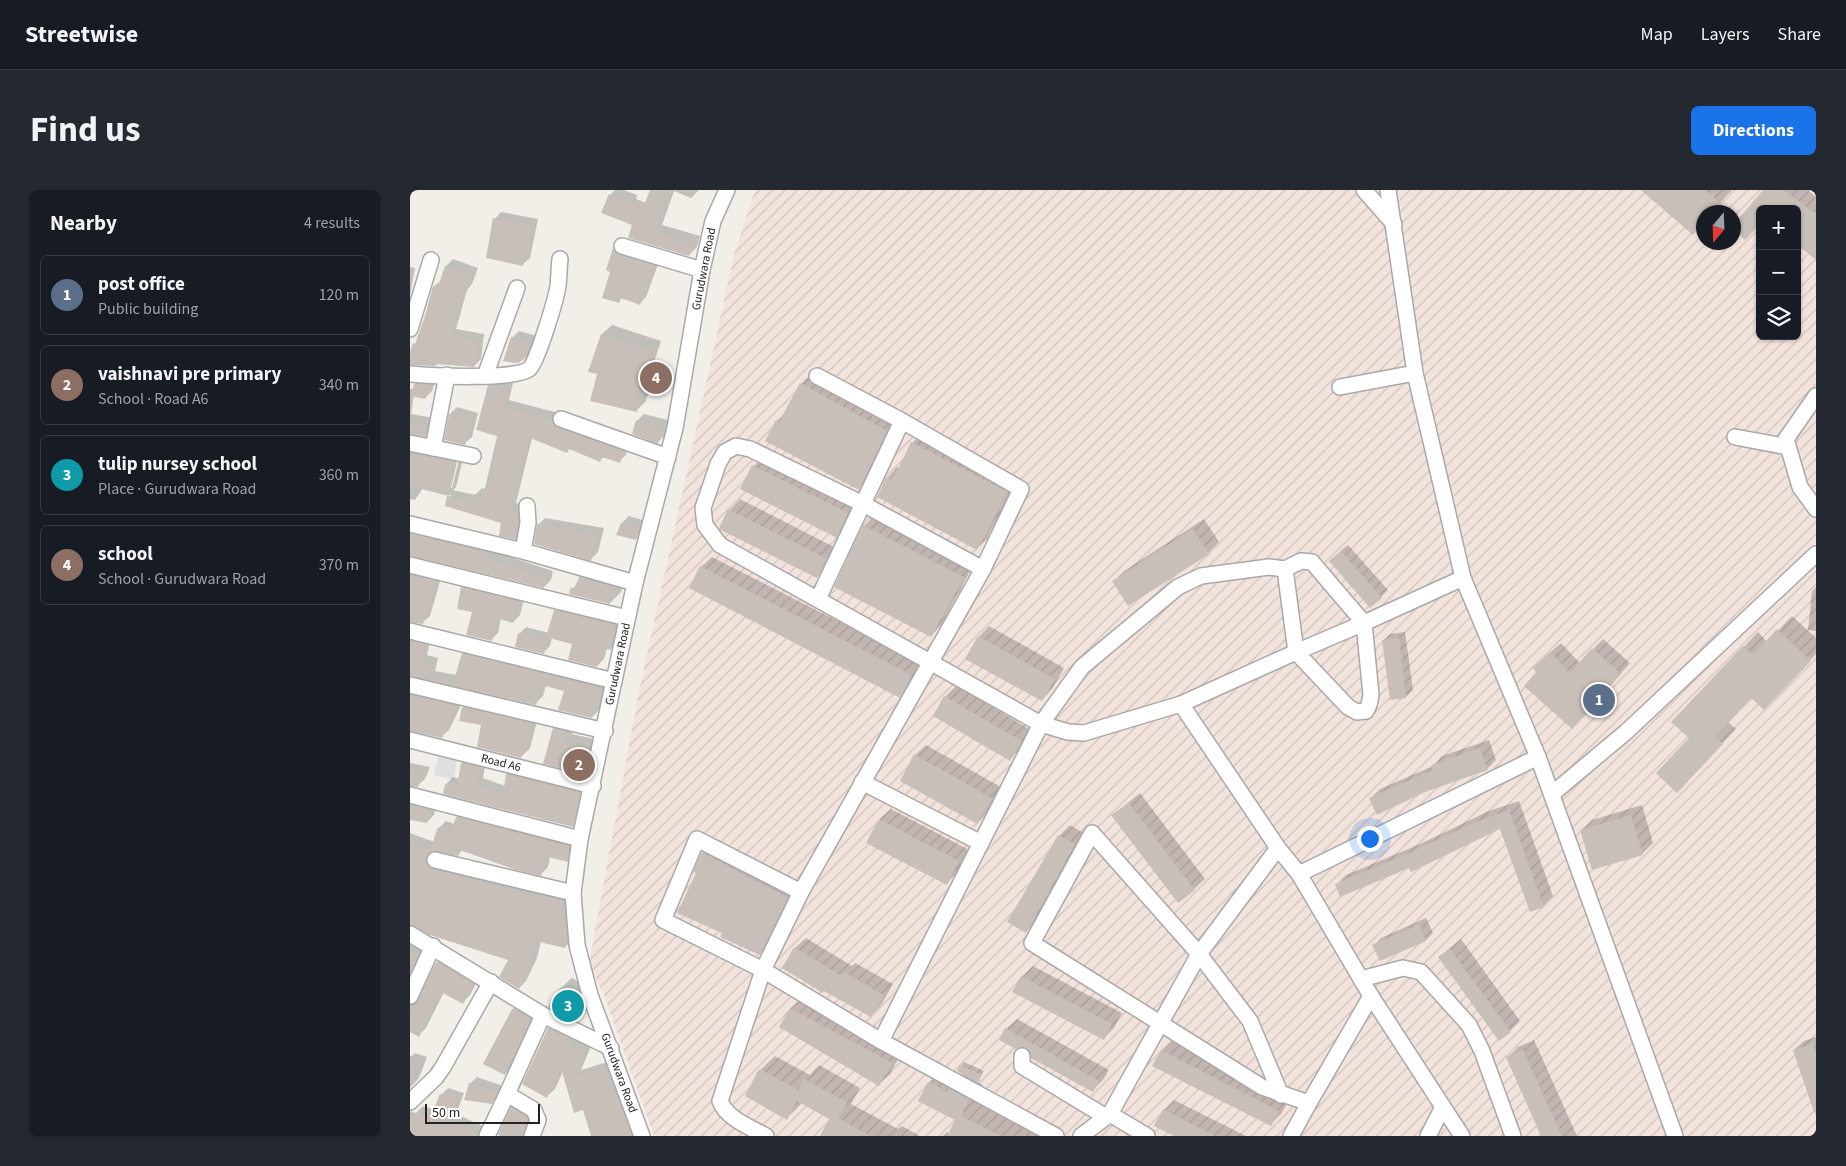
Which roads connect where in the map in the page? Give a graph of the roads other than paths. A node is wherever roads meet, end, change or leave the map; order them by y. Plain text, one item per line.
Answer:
1 (727, 190) edge
2 (1364, 190) edge
3 (1388, 190) edge
4 (1394, 224) junction
5 (622, 246) dead end
6 (560, 259) dead end
7 (431, 260) dead end
8 (702, 270) junction
9 (517, 288) dead end
10 (410, 329) edge
11 (410, 374) edge
12 (1415, 374) junction
13 (447, 375) junction
14 (484, 376) junction
15 (817, 376) dead end
16 (1340, 386) dead end
17 (1816, 396) edge
18 (561, 419) dead end
19 (902, 421) junction
20 (1735, 437) dead end
21 (410, 443) edge
22 (1788, 447) junction
23 (433, 448) junction
24 (473, 456) dead end
25 (668, 457) junction
26 (863, 504) junction
27 (527, 506) dead end
28 (1816, 509) edge
29 (410, 524) edge
30 (523, 551) junction
31 (1816, 554) edge
32 (410, 564) edge
33 (983, 569) junction
34 (1285, 569) junction
35 (1463, 578) junction
36 (635, 583) junction
37 (818, 600) junction
38 (627, 618) junction
39 (1364, 623) junction
40 (410, 631) edge
41 (1296, 652) junction
42 (929, 662) junction
43 (614, 680) junction
44 (410, 685) edge
45 (1181, 704) junction
46 (1041, 724) junction
47 (604, 731) junction
48 (410, 740) edge
49 (1538, 757) junction
50 (862, 782) junction
51 (593, 786) junction
52 (1552, 794) junction
53 (410, 795) edge
54 (580, 839) junction
55 (981, 843) junction
56 (1278, 848) junction
57 (435, 860) dead end
58 (1298, 874) junction
59 (801, 892) junction
60 (573, 893) junction
61 (410, 934) edge
62 (433, 946) junction
63 (1199, 954) junction
64 (763, 970) junction
65 (1361, 978) junction
66 (491, 982) junction
67 (410, 996) edge
68 (1371, 996) junction
69 (543, 1015) junction
70 (1161, 1025) junction
71 (881, 1041) junction
72 (611, 1048) junction
73 (1022, 1056) dead end
74 (507, 1094) junction
75 (1281, 1095) junction
76 (410, 1102) edge
77 (1309, 1103) junction
78 (1442, 1109) junction
79 (1108, 1116) junction
80 (487, 1136) edge
81 (532, 1136) edge
82 (642, 1136) edge
83 (766, 1136) edge
84 (1056, 1136) edge
85 (1081, 1136) edge
86 (1147, 1136) edge
87 (1291, 1136) edge
88 (1428, 1136) edge
89 (1462, 1136) edge
90 (1513, 1136) edge
91 (1675, 1136) edge

1 - 8 street, Gurudwara Road
2 - 4 street
3 - 4 street
4 - 12 street
5 - 8 street
6 - 14 street
7 - 10 street
8 - 25 street, Gurudwara Road
9 - 14 street
11 - 13 street
12 - 16 street
12 - 35 street
13 - 14 street
13 - 23 street
15 - 19 street
17 - 22 street
18 - 25 street
19 - 26 street
19 - 33 street
20 - 22 street
21 - 23 street
22 - 28 street
23 - 24 street
25 - 36 street, Gurudwara Road
26 - 33 street
26 - 37 street
26 - 37 street
27 - 30 street
29 - 30 street
30 - 36 street
31 - 52 street
32 - 38 street
33 - 42 street
34 - 39 street
34 - 41 street
34 - 46 street
35 - 39 street
35 - 49 street
36 - 38 street, Gurudwara Road
37 - 42 street
38 - 43 street, Gurudwara Road
39 - 41 street
39 - 41 street
40 - 43 street
41 - 45 street
42 - 46 street
42 - 50 street
43 - 47 street, Gurudwara Road
44 - 47 street
45 - 46 street
45 - 56 street
46 - 55 street
47 - 51 street, Gurudwara Road
48 - 51 street, Road A6
49 - 52 street
49 - 58 street
50 - 55 street
50 - 59 street
51 - 54 street, Gurudwara Road
52 - 91 street
53 - 54 street
54 - 60 street, Gurudwara Road
55 - 71 street
56 - 58 street
56 - 63 street
57 - 60 street
58 - 65 street
59 - 64 street
59 - 64 street
60 - 72 street, Gurudwara Road
61 - 62 street
62 - 66 street
62 - 67 street
63 - 70 street
63 - 70 street
63 - 75 street
64 - 71 street
64 - 83 street
65 - 68 street
65 - 90 street
66 - 69 street
66 - 76 street
68 - 77 street
68 - 78 street
69 - 72 street
69 - 74 street
70 - 75 street
70 - 79 street
71 - 84 street
72 - 82 street, Gurudwara Road
73 - 79 street
74 - 80 street
74 - 81 street
75 - 77 street
77 - 87 street
78 - 88 street
78 - 89 street
79 - 85 street
79 - 86 street

